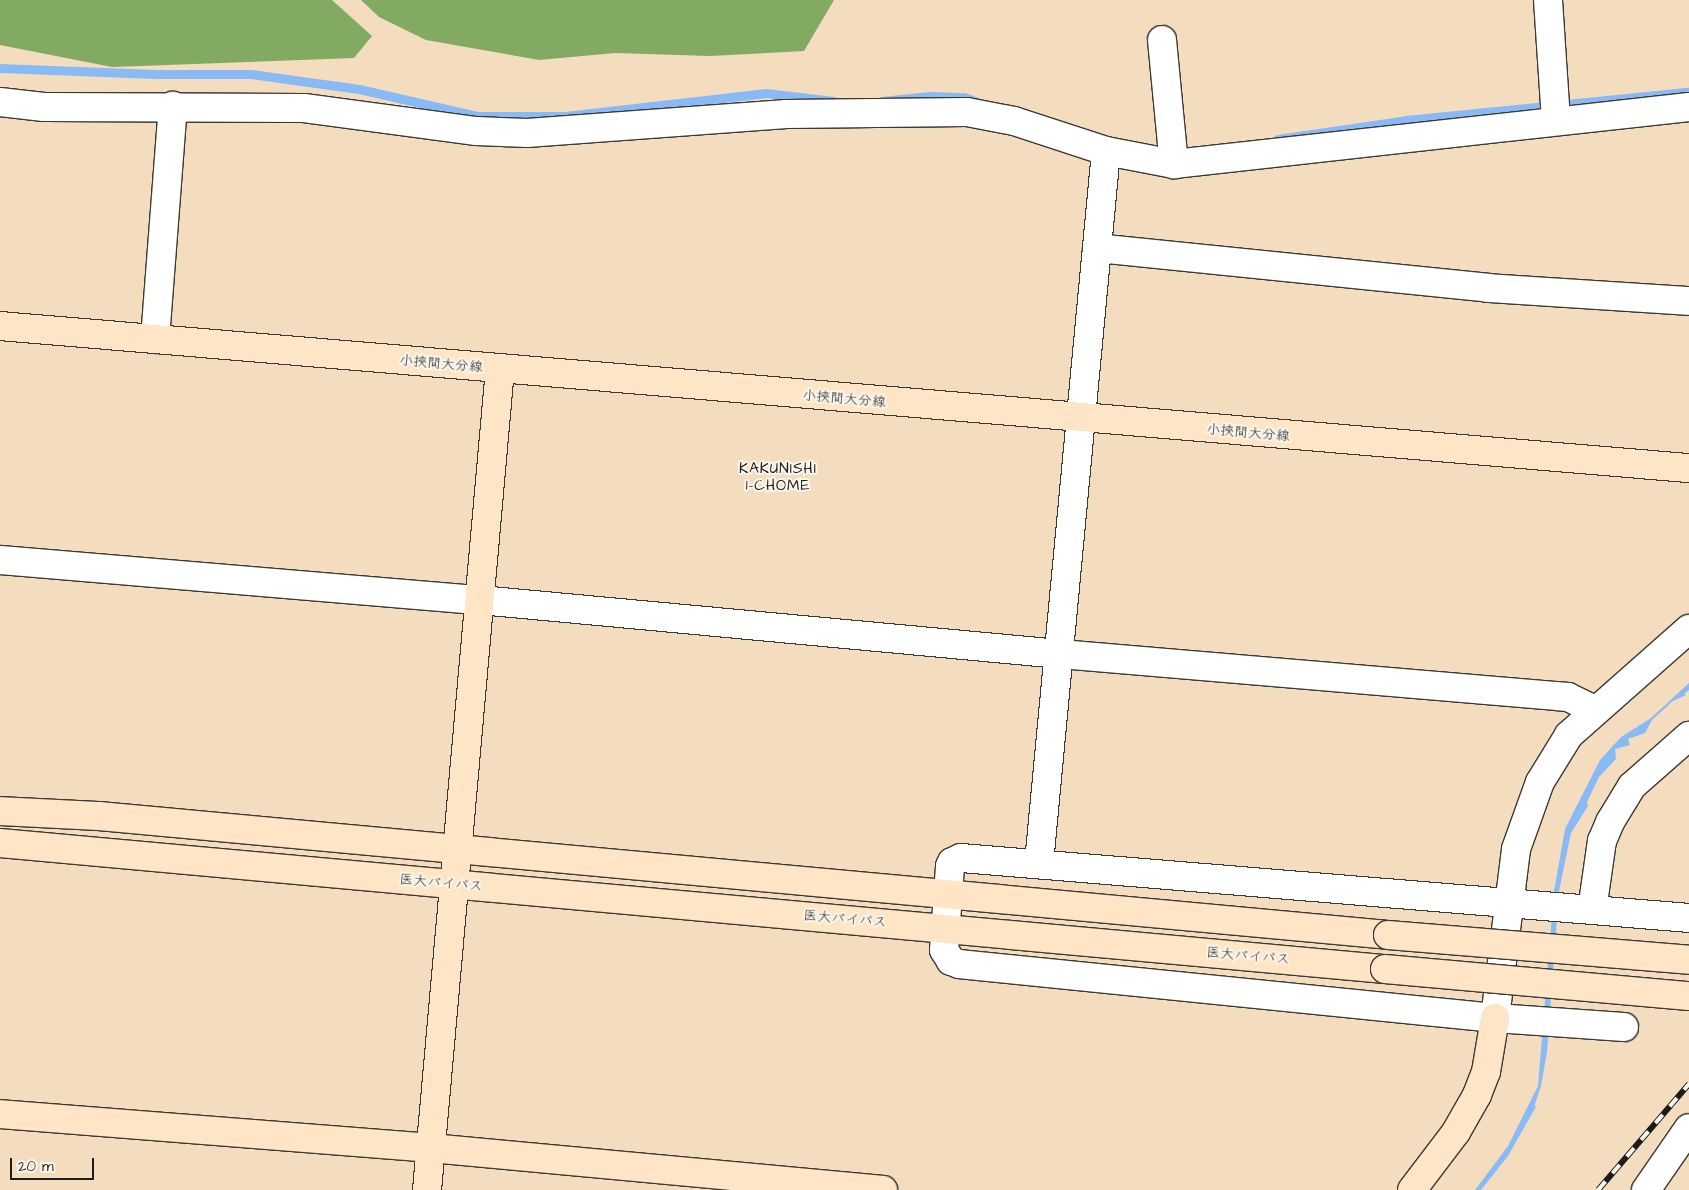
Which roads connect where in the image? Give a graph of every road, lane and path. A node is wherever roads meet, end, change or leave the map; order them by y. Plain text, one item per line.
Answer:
1 (1548, 0) edge
2 (1162, 40) dead end
3 (0, 102) edge
4 (174, 106) junction
5 (1689, 107) edge
6 (1556, 119) junction
7 (1106, 151) junction
8 (1174, 164) junction
9 (1097, 248) junction
10 (1689, 302) edge
11 (0, 326) edge
12 (155, 339) junction
13 (500, 369) junction
14 (1081, 419) junction
15 (1689, 468) edge
16 (0, 560) edge
17 (480, 600) junction
18 (1689, 628) edge
19 (1060, 654) junction
20 (1594, 710) junction
21 (1689, 736) edge
22 (0, 811) edge
23 (0, 843) edge
24 (458, 849) junction
25 (1040, 863) junction
26 (455, 884) junction
27 (948, 894) junction
28 (1508, 904) junction
29 (1592, 910) junction
30 (1689, 918) edge
31 (945, 928) junction
32 (1689, 960) edge
33 (1689, 996) edge
34 (1496, 1018) junction
35 (1624, 1027) dead end
36 (0, 1114) edge
37 (1689, 1128) edge
38 (431, 1148) junction
39 (428, 1190) edge
40 (883, 1190) edge
41 (1412, 1190) edge
42 (1646, 1190) edge

1 - 6 street
2 - 8 street
3 - 4 street
4 - 7 street
4 - 12 street
5 - 6 street
6 - 8 street
7 - 8 street
7 - 9 street
9 - 10 street
9 - 14 street
11 - 12 main road, 小挾間大分線
12 - 13 main road, 小挾間大分線
13 - 14 main road, 小挾間大分線
13 - 17 main road
14 - 15 main road, 小挾間大分線
14 - 19 street
16 - 17 street
17 - 19 street
17 - 24 main road
18 - 20 street
19 - 20 street
19 - 25 street
20 - 28 street
21 - 29 street
22 - 24 main road
23 - 26 main road, 医大バイパス
24 - 26 main road
24 - 27 main road
25 - 27 street
25 - 28 street
26 - 31 main road, 医大バイパス
26 - 38 main road
27 - 31 street
27 - 32 main road, bridge
28 - 29 street
28 - 34 street
29 - 30 street
31 - 33 main road, 医大バイパス, bridge
31 - 34 street
34 - 35 street
34 - 41 main road
36 - 38 main road
37 - 42 street
38 - 39 main road
38 - 40 main road

